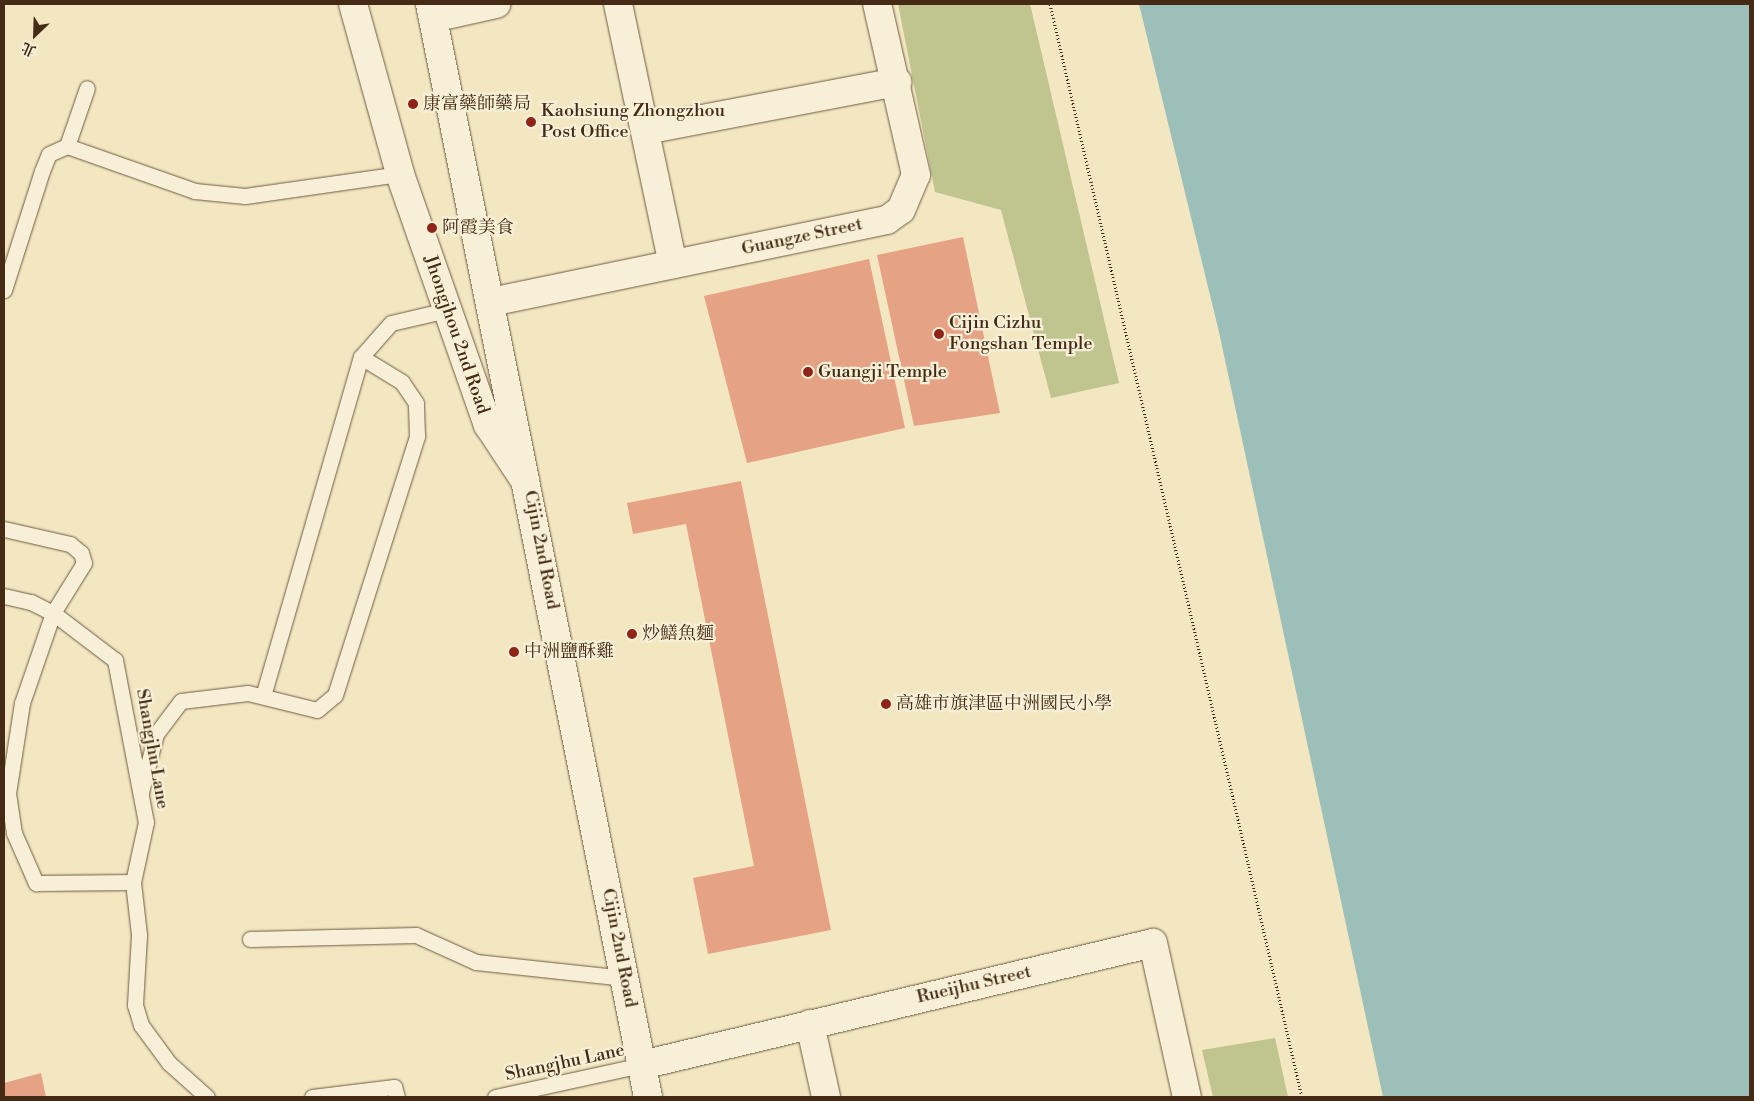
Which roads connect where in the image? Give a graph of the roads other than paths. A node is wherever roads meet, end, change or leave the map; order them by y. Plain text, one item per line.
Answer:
1 (353, 4) edge
2 (496, 4) edge
3 (618, 4) edge
4 (877, 4) edge
5 (432, 11) edge
6 (897, 82) junction
7 (87, 88) dead end
8 (645, 130) junction
9 (67, 146) junction
10 (400, 174) junction
11 (673, 264) junction
12 (4, 290) edge
13 (490, 302) junction
14 (448, 310) junction
15 (362, 356) junction
16 (528, 484) junction
17 (4, 529) edge
18 (4, 596) edge
19 (52, 614) junction
20 (263, 696) junction
21 (141, 792) junction
22 (133, 882) junction
23 (250, 938) dead end
24 (625, 978) junction
25 (810, 1024) junction
26 (642, 1066) junction
27 (207, 1097) edge
28 (312, 1097) edge
29 (397, 1097) edge
30 (495, 1097) edge
31 (648, 1097) edge
32 (826, 1097) edge
33 (1187, 1097) edge

1 - 10 street, Jhongjhou 2nd Road
2 - 5 street
3 - 8 street
4 - 6 street, Guangze Street
5 - 13 street, Cijin 2nd Road
6 - 8 street
6 - 11 street, Guangze Street
7 - 9 lane
8 - 11 street
9 - 10 lane
9 - 12 lane
10 - 14 street, Jhongjhou 2nd Road
11 - 13 street, Guangze Street
13 - 16 street, Cijin 2nd Road
14 - 15 lane
14 - 16 street, Jhongjhou 2nd Road
15 - 20 lane
15 - 20 lane
16 - 24 street, Cijin 2nd Road
17 - 19 lane
18 - 19 lane, Shangjhu Lane
19 - 21 lane, Shangjhu Lane
19 - 22 lane
20 - 21 lane
21 - 22 lane, Shangjhu Lane
22 - 27 lane, Shangjhu Lane
23 - 24 lane
24 - 26 street, Cijin 2nd Road
25 - 26 street, Rueijhu Street
25 - 32 street
25 - 33 street, Rueijhu Street
26 - 30 lane, Shangjhu Lane
26 - 31 street, Cijin 2nd Road
28 - 29 lane

